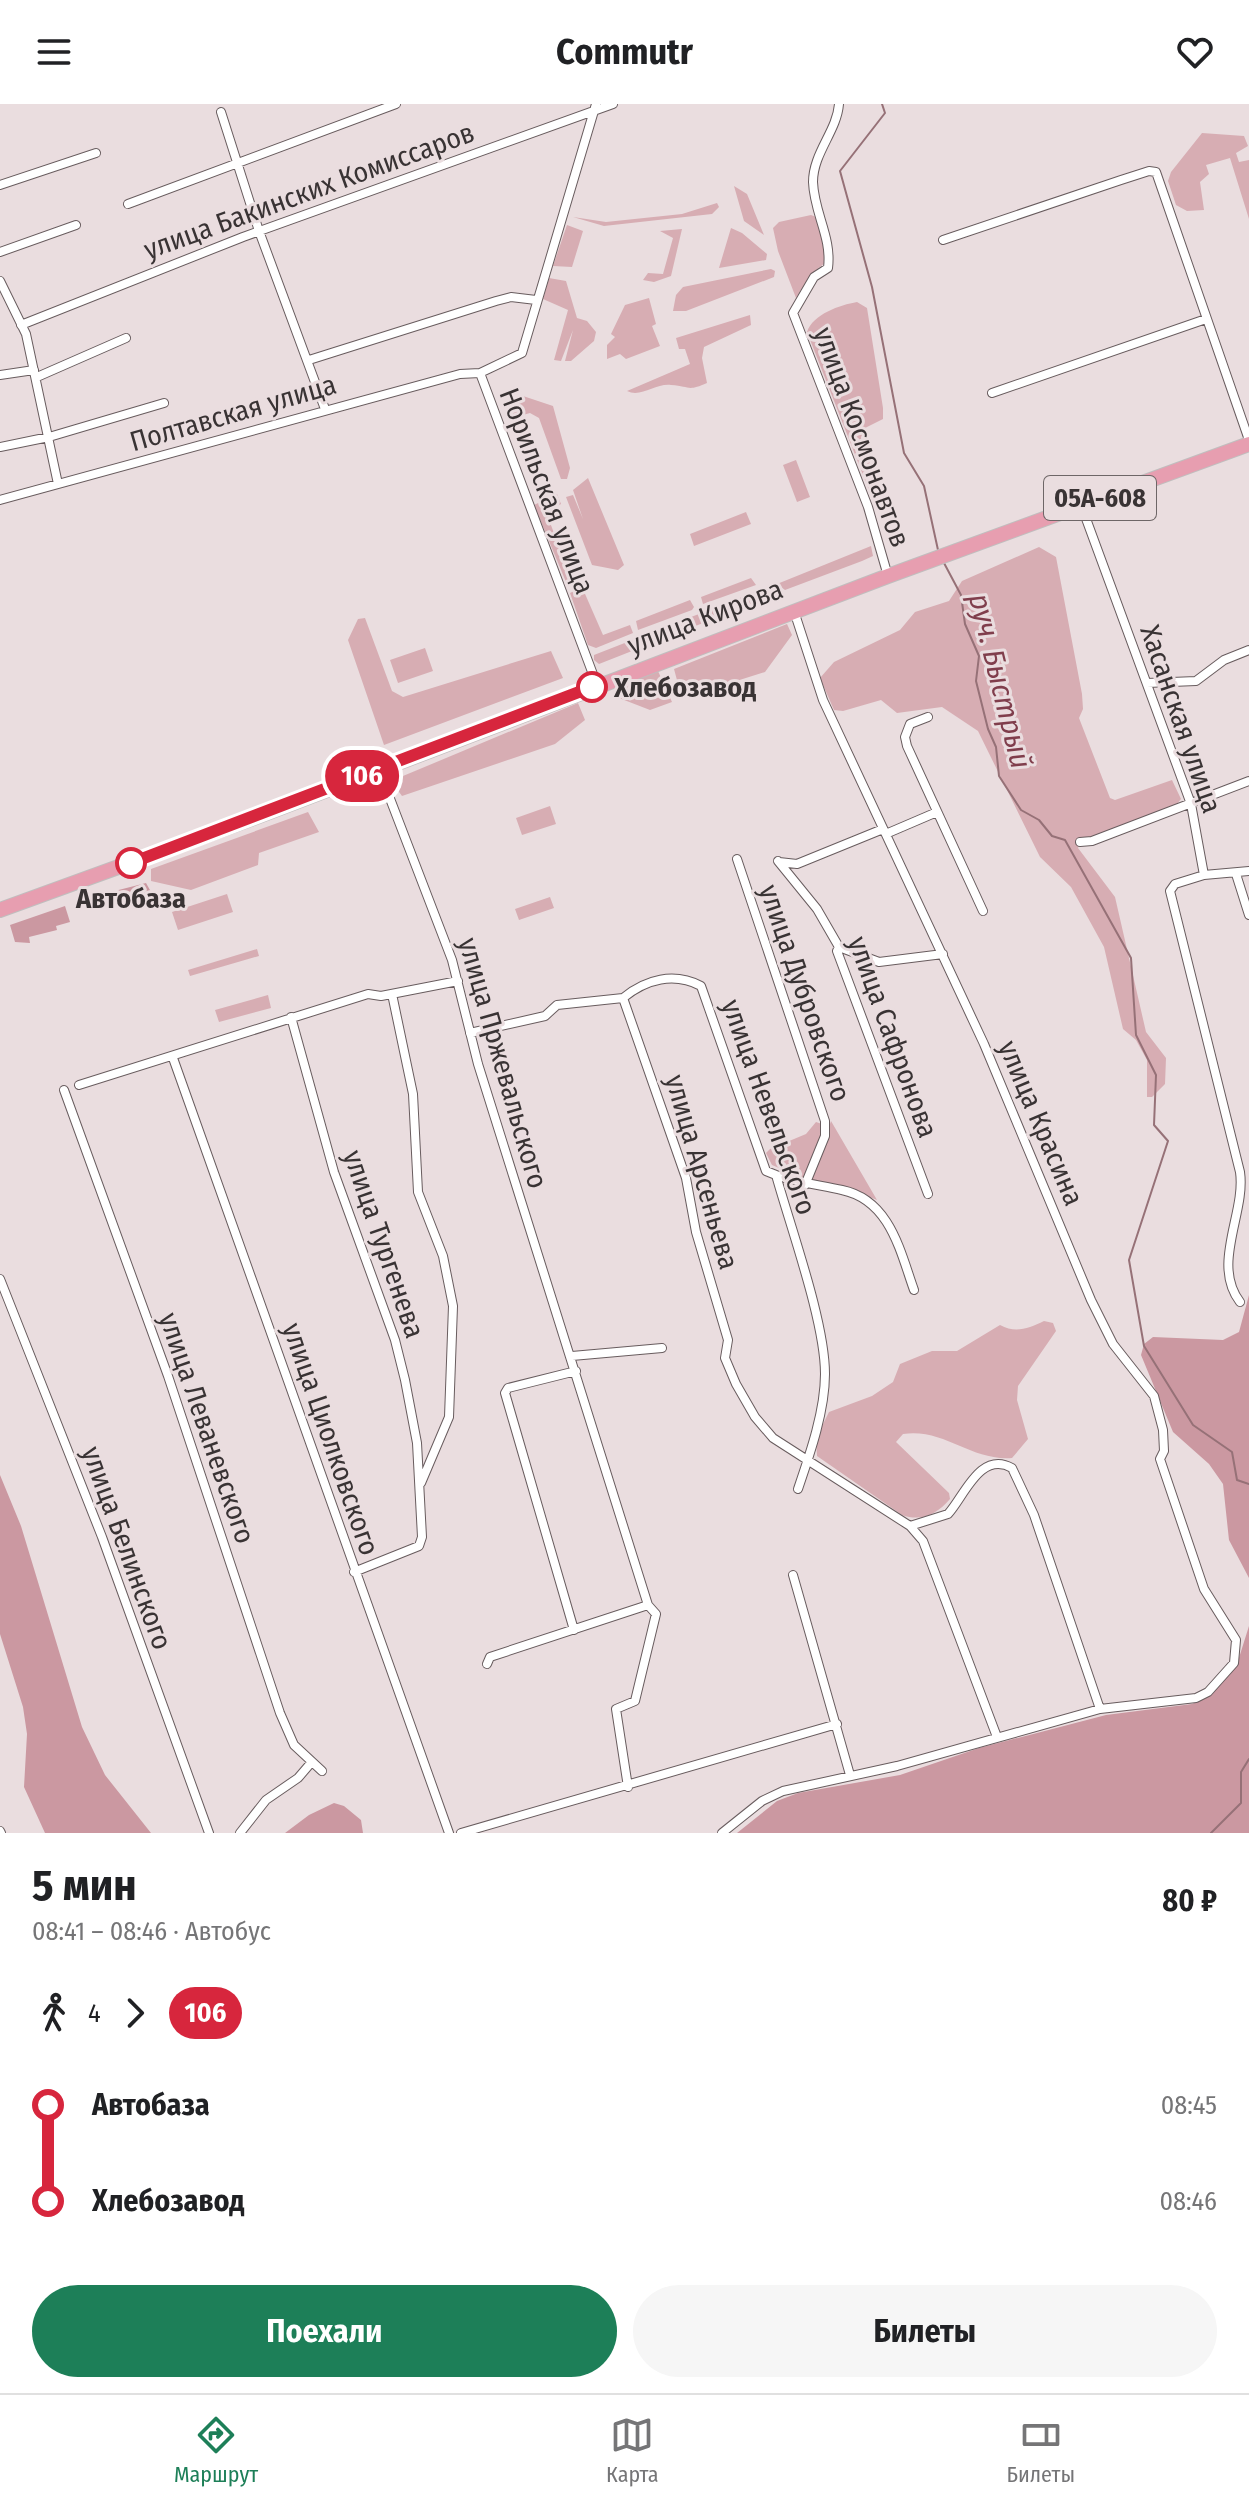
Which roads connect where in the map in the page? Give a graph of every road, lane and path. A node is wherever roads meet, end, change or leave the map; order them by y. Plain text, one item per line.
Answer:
1 (396, 104) edge
2 (613, 104) edge
3 (839, 104) edge
4 (595, 108) edge
5 (221, 112) dead end
6 (96, 153) dead end
7 (239, 161) junction
8 (0, 185) edge
9 (128, 204) dead end
10 (76, 225) dead end
11 (259, 231) junction
12 (943, 240) dead end
13 (0, 252) edge
14 (0, 281) edge
15 (536, 300) junction
16 (1206, 319) junction
17 (21, 325) junction
18 (126, 338) dead end
19 (309, 360) junction
20 (480, 373) junction
21 (36, 374) junction
22 (0, 375) edge
23 (992, 393) dead end
24 (164, 403) dead end
25 (325, 409) junction
26 (49, 437) junction
27 (1249, 442) edge
28 (0, 447) edge
29 (58, 484) junction
30 (0, 500) edge
31 (1081, 505) junction
32 (888, 576) junction
33 (794, 611) junction
34 (1249, 650) edge
35 (1147, 683) junction
36 (597, 685) junction
37 (928, 717) dead end
38 (379, 770) junction
39 (1249, 781) edge
40 (1191, 804) junction
41 (937, 812) junction
42 (885, 831) junction
43 (1080, 842) dead end
44 (737, 859) dead end
45 (1249, 871) edge
46 (1236, 874) junction
47 (1204, 875) junction
48 (0, 910) edge
49 (983, 911) dead end
50 (1249, 915) edge
51 (839, 947) junction
52 (943, 954) junction
53 (458, 981) junction
54 (392, 994) junction
55 (623, 998) junction
56 (291, 1017) junction
57 (470, 1033) junction
58 (173, 1058) junction
59 (79, 1085) dead end
60 (64, 1090) dead end
61 (776, 1175) junction
62 (805, 1185) junction
63 (928, 1194) dead end
64 (0, 1279) edge
65 (914, 1290) dead end
66 (1240, 1302) dead end
67 (662, 1348) dead end
68 (572, 1356) junction
69 (576, 1371) junction
70 (806, 1461) junction
71 (419, 1488) junction
72 (798, 1489) dead end
73 (910, 1526) junction
74 (354, 1572) junction
75 (793, 1575) dead end
76 (648, 1605) junction
77 (574, 1630) junction
78 (487, 1664) dead end
79 (1100, 1709) junction
80 (837, 1724) junction
81 (997, 1737) junction
82 (310, 1764) junction
83 (322, 1771) dead end
84 (850, 1775) junction
85 (628, 1787) junction
86 (209, 1833) edge
87 (240, 1833) edge
88 (449, 1833) edge
89 (461, 1833) edge
90 (722, 1833) edge

1 - 7 street
2 - 4 street, улица Бакинских Комиссаров
3 - 32 street, улица Космонавтов
4 - 11 street, улица Бакинских Комиссаров
4 - 15 street, Норильская улица
5 - 7 street
6 - 8 street
7 - 9 street
7 - 11 street
10 - 13 street
11 - 17 street, улица Бакинских Комиссаров
11 - 19 street
12 - 16 street
14 - 17 street
15 - 19 street
15 - 20 street, Норильская улица
16 - 23 street
16 - 27 street
17 - 21 street
18 - 21 street
19 - 25 street
20 - 25 street, Полтавская улица
20 - 36 street, Норильская улица
21 - 22 street
21 - 26 street
24 - 26 street
25 - 29 street, Полтавская улица
26 - 28 street
26 - 29 street
27 - 31 main road, улица Кирова / 05А-608
29 - 30 street, Полтавская улица
31 - 32 main road, улица Кирова / 05А-608
31 - 35 street, Хасанская улица
32 - 33 main road, улица Кирова / 05А-608
33 - 36 main road, улица Кирова / 05А-608
33 - 42 street, улица Красина
34 - 35 street
35 - 40 street, Хасанская улица
36 - 38 main road, улица Кирова / 05А-608
37 - 41 street
38 - 48 main road, улица Кирова / 05А-608
38 - 53 street, улица Пржевальского
39 - 40 street
40 - 43 street
40 - 47 street, Хасанская улица
41 - 42 street
41 - 49 street
42 - 51 street, улица Сафронова
42 - 52 street, улица Красина
44 - 62 street, улица Дубровского
45 - 46 street
46 - 47 street
46 - 50 street
47 - 66 street
51 - 52 street
51 - 63 street, улица Сафронова
52 - 79 street, улица Красина
53 - 54 street
53 - 57 street, улица Пржевальского
54 - 56 street
54 - 71 street
55 - 57 street
55 - 61 street, улица Невельского
55 - 70 street, улица Арсеньева
56 - 58 street
56 - 71 street, улица Тургенева
57 - 68 street, улица Пржевальского
58 - 59 street
58 - 74 street, улица Циолковского
60 - 82 street, улица Леваневского
61 - 62 street
61 - 70 street, улица Невельского
62 - 65 street
64 - 86 street, улица Белинского
67 - 68 street
68 - 69 street, улица Пржевальского
69 - 76 street, улица Пржевальского
69 - 77 street
70 - 72 street
70 - 73 street
71 - 74 street, улица Тургенева
73 - 79 street
73 - 81 street
74 - 88 street, улица Циолковского
75 - 80 street
76 - 77 street
76 - 85 street, улица Пржевальского
77 - 78 street
79 - 81 street
80 - 84 street
80 - 85 street
81 - 84 street
82 - 83 street, улица Леваневского
82 - 87 street
84 - 90 street
85 - 89 street

